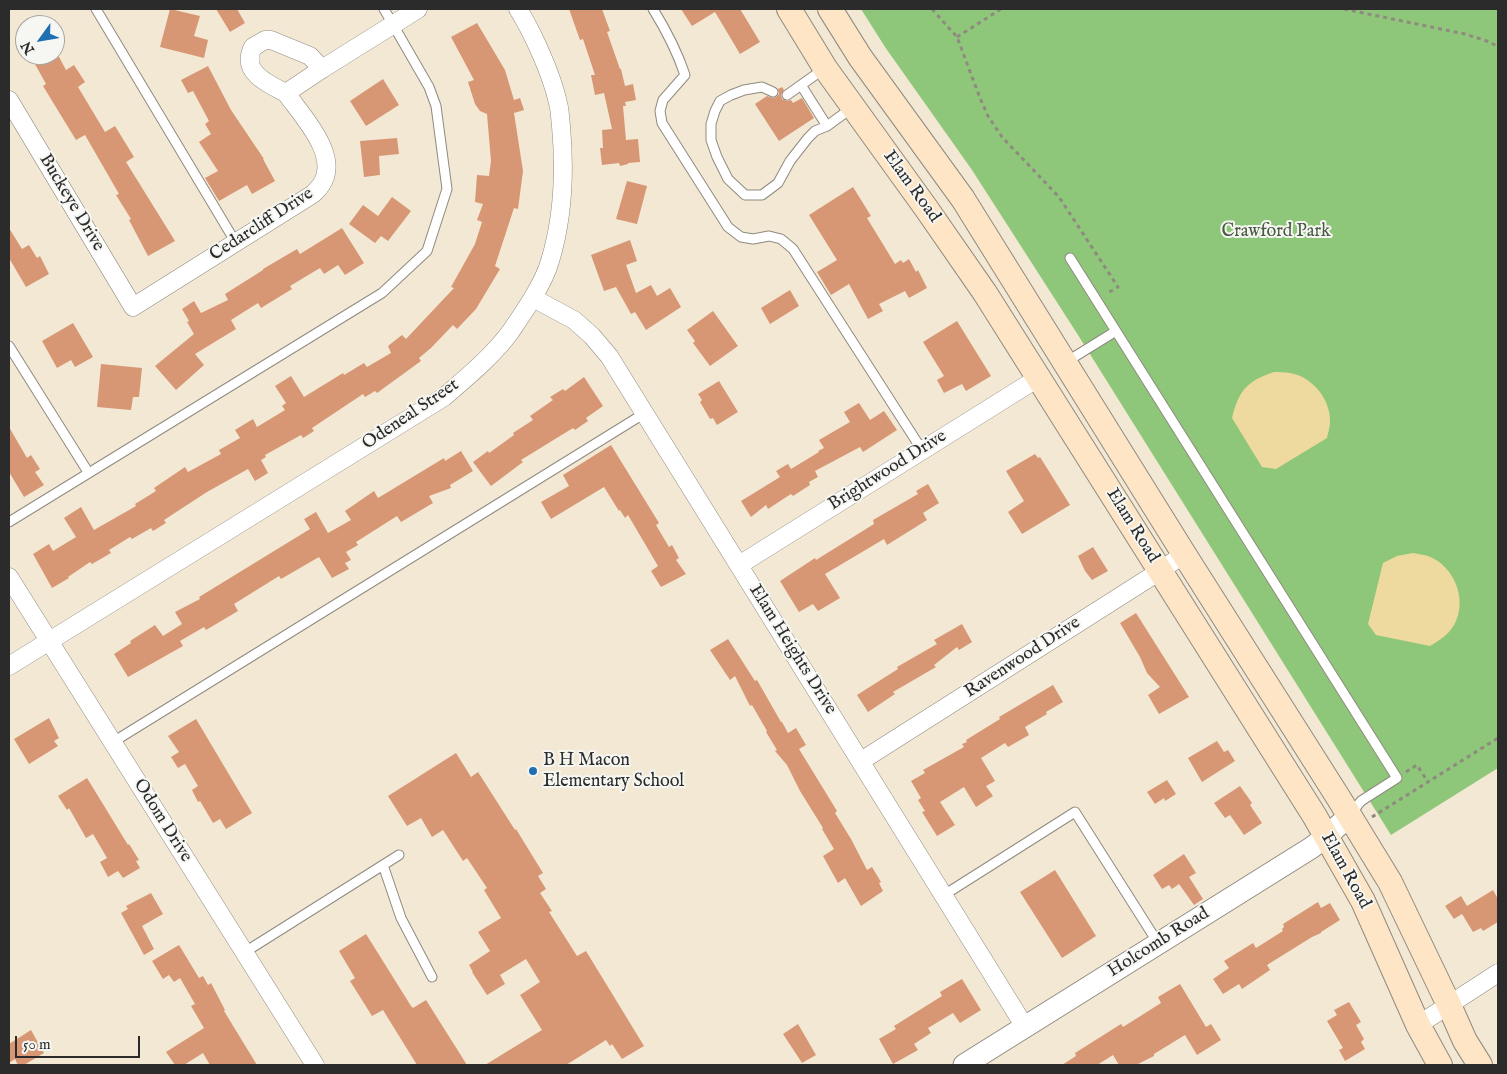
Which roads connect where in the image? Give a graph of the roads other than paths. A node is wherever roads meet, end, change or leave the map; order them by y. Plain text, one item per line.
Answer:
1 (96, 9) edge
2 (384, 9) edge
3 (418, 9) edge
4 (518, 9) edge
5 (653, 9) edge
6 (789, 9) edge
7 (830, 9) edge
8 (394, 24) junction
9 (825, 68) junction
10 (322, 69) junction
11 (801, 85) junction
12 (773, 92) dead end
13 (286, 93) junction
14 (787, 95) dead end
15 (9, 100) edge
16 (853, 107) junction
17 (827, 126) junction
18 (236, 243) junction
19 (1070, 258) dead end
20 (533, 298) junction
21 (133, 307) joint
22 (1116, 331) junction
23 (9, 346) edge
24 (1066, 362) junction
25 (1038, 378) junction
26 (645, 413) junction
27 (922, 450) junction
28 (88, 472) junction
29 (9, 522) edge
30 (1184, 554) junction
31 (739, 565) junction
32 (1160, 571) junction
33 (9, 576) edge
34 (50, 641) junction
35 (9, 666) edge
36 (113, 742) junction
37 (861, 761) junction
38 (1361, 816) junction
39 (1327, 836) junction
40 (399, 855) dead end
41 (383, 865) junction
42 (944, 895) junction
43 (1158, 944) junction
44 (245, 952) junction
45 (1498, 973) edge
46 (432, 977) dead end
47 (1449, 1005) junction
48 (1418, 1024) junction
49 (1025, 1027) junction
50 (315, 1065) edge
51 (964, 1065) edge
52 (1440, 1065) edge
53 (1480, 1065) edge

1 - 18 lane
2 - 8 lane
3 - 8 street
4 - 20 street, Odeneal Street
5 - 27 lane
6 - 9 main road, Elam Road
7 - 24 main road, Elam Road
8 - 10 street
8 - 28 lane
9 - 11 lane
9 - 16 main road, Elam Road
10 - 13 street
10 - 13 street
11 - 14 lane
11 - 17 lane
12 - 17 lane
13 - 18 street, Cedarcliff Drive
15 - 21 street, Buckeye Drive
16 - 17 lane
16 - 25 main road, Elam Road
18 - 21 street, Cedarcliff Drive
19 - 22 lane
20 - 26 street, Elam Heights Drive
20 - 34 street, Odeneal Street
22 - 24 lane
22 - 38 lane
23 - 28 lane
24 - 25 main road
24 - 30 main road, Elam Road
25 - 27 street, Brightwood Drive
25 - 32 main road, Elam Road
26 - 31 street, Elam Heights Drive
26 - 36 lane
27 - 31 street, Brightwood Drive
28 - 29 lane
30 - 32 street, Ravenwood Drive
30 - 38 main road, Elam Road
31 - 37 street, Elam Heights Drive
32 - 37 street, Ravenwood Drive
32 - 39 main road, Elam Road
33 - 34 street, Odom Drive
34 - 35 street, Odeneal Street
34 - 36 street, Odom Drive
36 - 44 street, Odom Drive
37 - 42 street, Elam Heights Drive
38 - 39 street, Holcomb Road
38 - 47 main road, Elam Road
39 - 43 street, Holcomb Road
39 - 48 main road, Elam Road
40 - 41 lane
41 - 44 lane
41 - 46 lane
42 - 43 lane
42 - 49 street, Elam Heights Drive
43 - 49 street, Holcomb Road
44 - 50 street, Odom Drive
45 - 47 street
47 - 48 street
47 - 53 main road, Elam Road
48 - 52 main road, Elam Road
49 - 51 street, Holcomb Road

